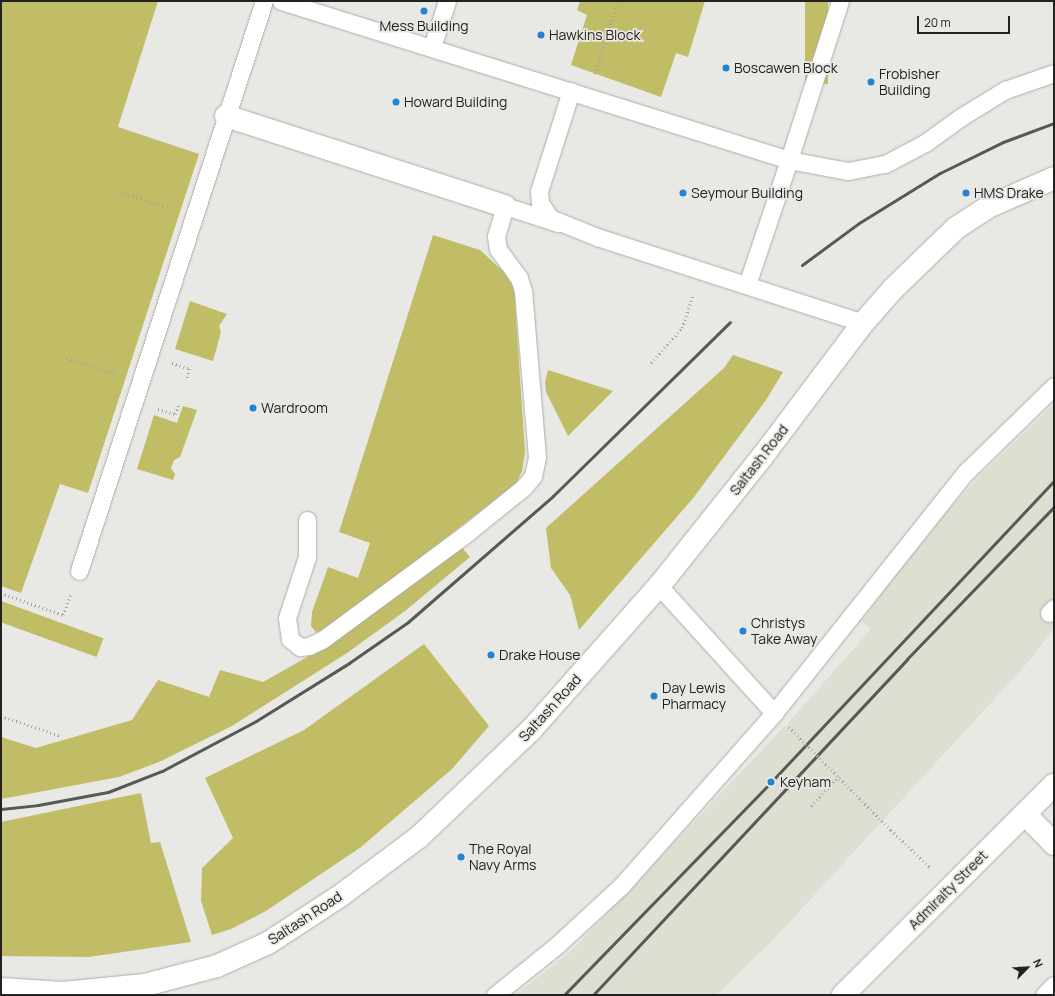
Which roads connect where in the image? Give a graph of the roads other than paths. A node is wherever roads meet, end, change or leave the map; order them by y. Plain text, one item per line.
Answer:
1 (264, 1) edge
2 (281, 1) edge
3 (447, 1) edge
4 (840, 1) edge
5 (432, 47) junction
6 (1054, 73) edge
7 (571, 91) junction
8 (226, 116) junction
9 (789, 160) junction
10 (1053, 180) edge
11 (505, 206) junction
12 (558, 223) junction
13 (747, 285) junction
14 (863, 323) junction
15 (1054, 386) edge
16 (307, 520) dead end
17 (79, 571) road end
18 (659, 586) junction
19 (774, 712) junction
20 (1054, 785) edge
21 (1025, 814) junction
22 (1054, 844) edge
23 (1054, 985) edge
24 (1, 989) edge
25 (133, 991) edge
26 (495, 995) edge
27 (843, 995) edge
28 (1044, 995) edge

1 - 8 lane
2 - 5 lane
3 - 5 lane
4 - 9 lane
5 - 7 lane
6 - 9 lane
7 - 9 lane
7 - 12 lane
8 - 11 main road
8 - 17 lane
9 - 13 lane
10 - 14 main road, Saltash Road
11 - 12 lane
11 - 16 lane
12 - 13 lane
13 - 14 lane
14 - 18 main road, Saltash Road
15 - 19 lane
18 - 19 lane
18 - 25 main road, Saltash Road
19 - 26 lane
20 - 21 main road, Admiralty Street
21 - 22 main road
21 - 27 main road, Admiralty Street
23 - 28 lane
24 - 25 main road, Saltash Road

